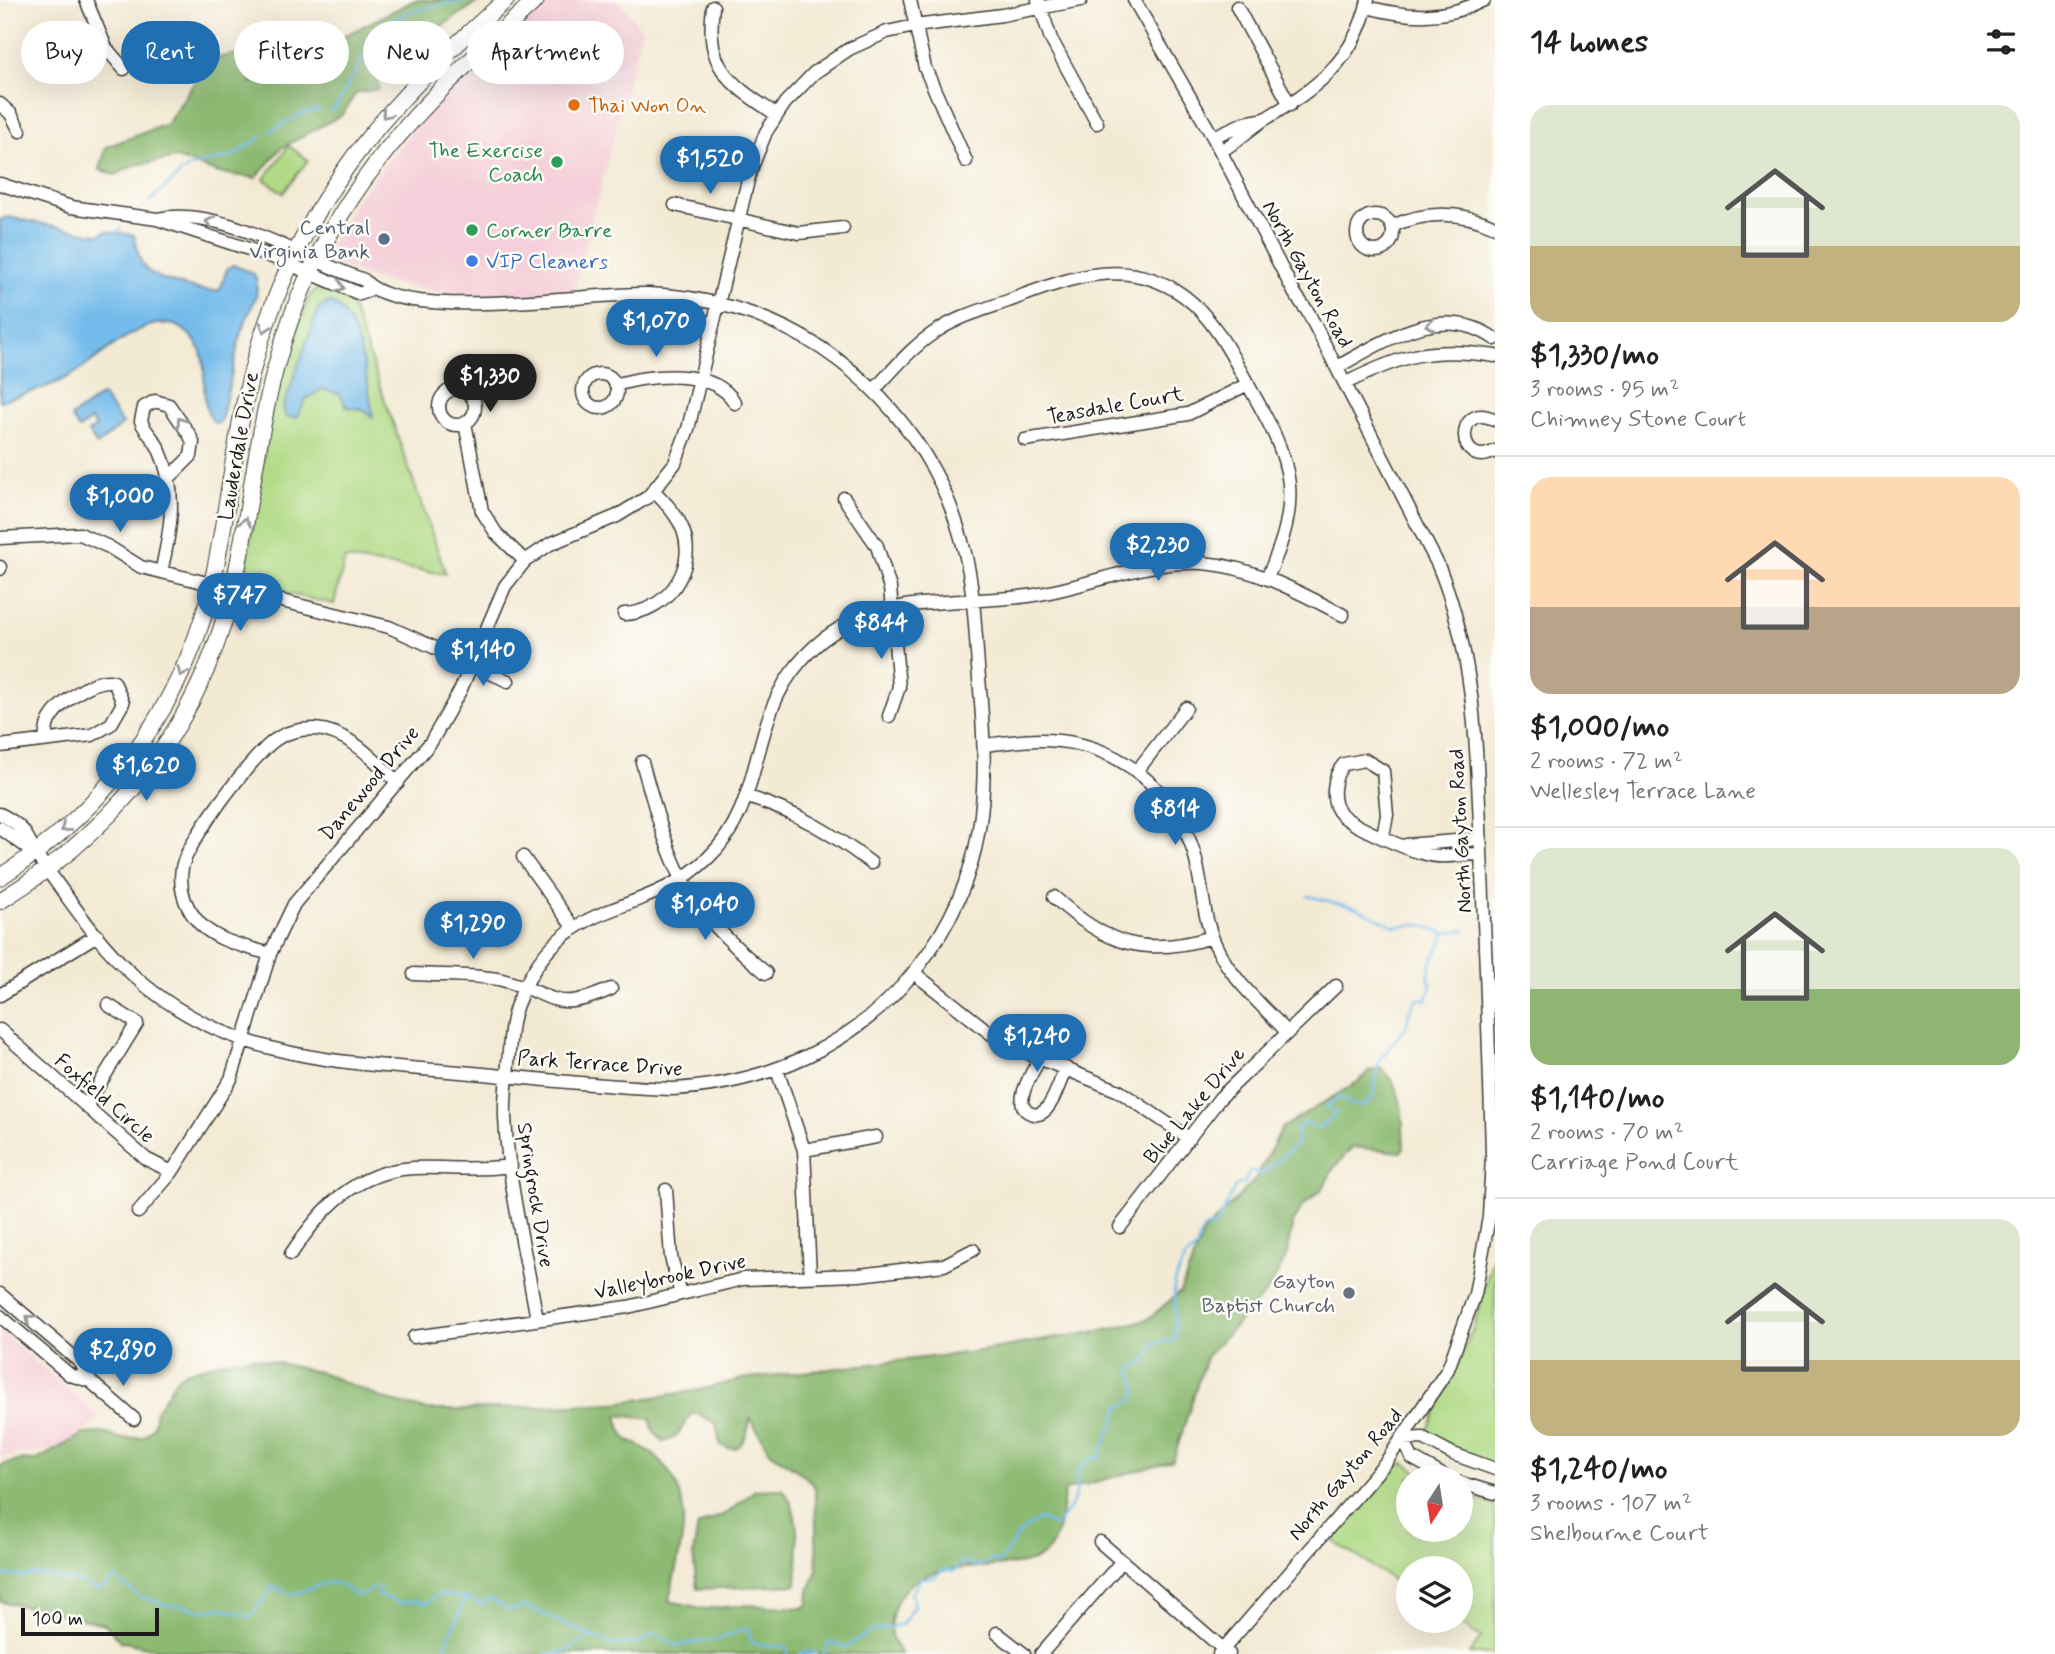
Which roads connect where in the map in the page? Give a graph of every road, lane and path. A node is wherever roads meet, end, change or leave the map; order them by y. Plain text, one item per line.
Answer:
1 (86, 0) edge
2 (506, 0) edge
3 (536, 0) edge
4 (910, 0) edge
5 (1081, 0) edge
6 (1134, 0) edge
7 (1485, 0) edge
8 (1060, 1) edge
9 (1368, 3) edge
10 (1039, 4) edge
11 (713, 7) dead end
12 (1237, 7) dead end
13 (915, 26) junction
14 (121, 66) edge
15 (0, 104) edge
16 (1290, 105) junction
17 (777, 115) junction
18 (1262, 120) junction
19 (1097, 123) dead end
20 (20, 131) dead end
21 (1213, 137) junction
22 (1221, 151) junction
23 (966, 161) dead end
24 (0, 184) edge
25 (675, 205) dead end
26 (738, 220) junction
27 (1392, 226) dead end
28 (1495, 227) edge
29 (843, 228) dead end
30 (294, 258) junction
31 (312, 267) junction
32 (718, 303) junction
33 (1495, 339) edge
34 (1495, 356) edge
35 (1337, 367) junction
36 (699, 381) junction
37 (1346, 383) junction
38 (1248, 384) junction
39 (616, 385) dead end
40 (874, 390) junction
41 (736, 403) dead end
42 (1495, 420) edge
43 (465, 423) dead end
44 (1025, 440) dead end
45 (1495, 452) edge
46 (170, 477) junction
47 (654, 491) junction
48 (844, 498) dead end
49 (0, 538) edge
50 (525, 561) junction
51 (162, 572) junction
52 (1267, 578) junction
53 (212, 584) junction
54 (233, 589) junction
55 (972, 601) junction
56 (892, 609) junction
57 (624, 614) dead end
58 (1343, 615) dead end
59 (472, 664) junction
60 (508, 681) dead end
61 (1186, 708) dead end
62 (889, 716) dead end
63 (46, 740) junction
64 (985, 745) junction
65 (0, 746) edge
66 (642, 762) dead end
67 (1137, 771) junction
68 (398, 783) junction
69 (748, 797) junction
70 (0, 814) edge
71 (0, 828) edge
72 (1382, 836) junction
73 (1480, 839) junction
74 (1405, 845) junction
75 (34, 852) junction
76 (1481, 854) junction
77 (523, 857) dead end
78 (871, 863) dead end
79 (47, 869) junction
80 (0, 877) edge
81 (681, 879) junction
82 (1054, 897) dead end
83 (0, 901) edge
84 (573, 927) junction
85 (97, 935) junction
86 (1212, 937) junction
87 (1490, 940) edge
88 (270, 954) junction
89 (1490, 958) edge
90 (766, 973) dead end
91 (914, 973) junction
92 (414, 974) dead end
93 (1336, 986) dead end
94 (525, 987) junction
95 (611, 989) dead end
96 (0, 995) edge
97 (108, 1005) dead end
98 (0, 1030) edge
99 (1287, 1032) junction
100 (243, 1042) junction
101 (1040, 1058) junction
102 (1066, 1068) junction
103 (777, 1070) junction
104 (508, 1076) junction
105 (86, 1106) junction
106 (876, 1137) dead end
107 (1189, 1138) junction
108 (804, 1150) junction
109 (511, 1166) junction
110 (172, 1172) junction
111 (666, 1190) dead end
112 (138, 1212) dead end
113 (1492, 1217) edge
114 (1120, 1227) dead end
115 (973, 1250) dead end
116 (291, 1254) dead end
117 (810, 1276) junction
118 (0, 1294) edge
119 (681, 1294) junction
120 (0, 1315) edge
121 (537, 1320) junction
122 (414, 1337) dead end
123 (90, 1381) junction
124 (134, 1419) dead end
125 (1403, 1439) junction
126 (1425, 1465) edge
127 (1495, 1469) edge
128 (1474, 1487) edge
129 (1495, 1493) edge
130 (1100, 1542) dead end
131 (1122, 1561) junction
132 (997, 1633) dead end
133 (1224, 1652) edge
134 (1024, 1654) edge
135 (1041, 1654) edge

1 - 14 street
2 -> 30 main road, Lauderdale Drive
3 - 31 main road, Lauderdale Drive
4 - 13 street
5 - 8 street, Danewood Drive
6 - 21 street, North Gayton Road
7 - 9 street
8 - 10 street, Danewood Drive
9 - 16 street
10 - 13 street, Danewood Drive
10 - 19 street
11 - 17 street
12 - 16 street
13 - 17 street, Danewood Drive
13 - 23 street
15 - 20 street
16 - 18 street
17 - 26 street, Danewood Drive
18 - 21 street
18 - 22 street
21 - 22 street, North Gayton Road
22 - 35 street, North Gayton Road
24 - 30 street, Park Terrace Drive
25 - 26 street
26 - 29 street
26 - 32 street, Danewood Drive
27 - 28 street
30 - 31 street, Park Terrace Drive
30 -> 53 main road, Lauderdale Drive
31 - 32 street, Park Terrace Drive
54 -> 31 main road, Lauderdale Drive
32 - 36 street, Danewood Drive
32 - 40 street, Park Terrace Drive
33 -> 35 street
34 - 37 street
35 - 37 street, North Gayton Road
36 - 39 street
36 - 41 street
36 - 47 street, Danewood Drive
37 - 73 street, North Gayton Road
38 - 40 street
38 - 44 street, Teasdale Court
38 - 52 street
40 - 55 street, Park Terrace Drive
42 - 45 street
43 - 50 street
46 -> 46 street
46 - 51 street
47 - 50 street, Danewood Drive
47 - 57 street
48 - 56 street
49 - 51 street
50 - 59 street, Danewood Drive
51 - 53 street
52 - 55 street
52 - 58 street
53 - 54 street
53 -> 75 main road, Lauderdale Drive
54 - 59 street
54 - 79 main road, Lauderdale Drive
55 - 56 street
55 - 64 street, Park Terrace Drive
56 - 62 street
56 - 69 street
59 - 60 street
59 - 68 street, Danewood Drive
61 - 67 street
63 - 63 street
63 - 65 street
64 - 67 street
64 - 91 street, Park Terrace Drive
66 - 81 street
67 - 86 street
68 - 88 street, Danewood Drive
68 - 88 street
69 - 78 street
69 - 81 street
70 - 75 street
71 - 75 street
72 - 72 street
72 - 74 street
73 - 74 street
73 - 76 street, North Gayton Road
74 - 76 street
75 - 79 street, Park Terrace Drive
75 - 80 main road, Lauderdale Drive
76 - 87 street, North Gayton Road
77 - 84 street
79 - 83 main road, Lauderdale Drive
79 - 85 street, Park Terrace Drive
81 - 84 street
81 - 90 street
82 - 86 street
84 - 94 street, Springrock Drive
85 - 96 street
85 - 100 street, Park Terrace Drive
86 - 99 street
87 - 89 street, North Gayton Road
88 - 100 street, Danewood Drive
89 - 113 street, North Gayton Road
91 - 101 street
91 - 103 street, Park Terrace Drive
92 - 94 street
93 - 99 street, Blue Lake Drive
94 - 95 street
94 - 104 street, Springrock Drive
97 - 105 street
98 - 105 street, Foxfield Circle
99 - 107 street, Blue Lake Drive
100 - 104 street, Park Terrace Drive
100 - 110 street
101 - 102 street
101 - 102 street
102 - 107 street
103 - 104 street, Park Terrace Drive
103 - 108 street
104 - 109 street, Springrock Drive
105 - 110 street, Foxfield Circle
106 - 108 street
107 - 114 street, Blue Lake Drive
108 - 117 street
109 - 116 street
109 - 121 street, Springrock Drive
110 - 112 street
111 - 119 street
113 - 125 street, North Gayton Road
115 - 117 street, Valleybrook Drive
117 - 119 street, Valleybrook Drive
123 -> 118 street
119 - 121 street, Valleybrook Drive
120 - 123 street
121 - 122 street, Valleybrook Drive
123 - 124 street
125 - 126 street
125 - 127 street
125 - 133 street, North Gayton Road
128 - 129 street
130 - 131 street
131 - 133 street
131 - 135 street
132 - 134 street

